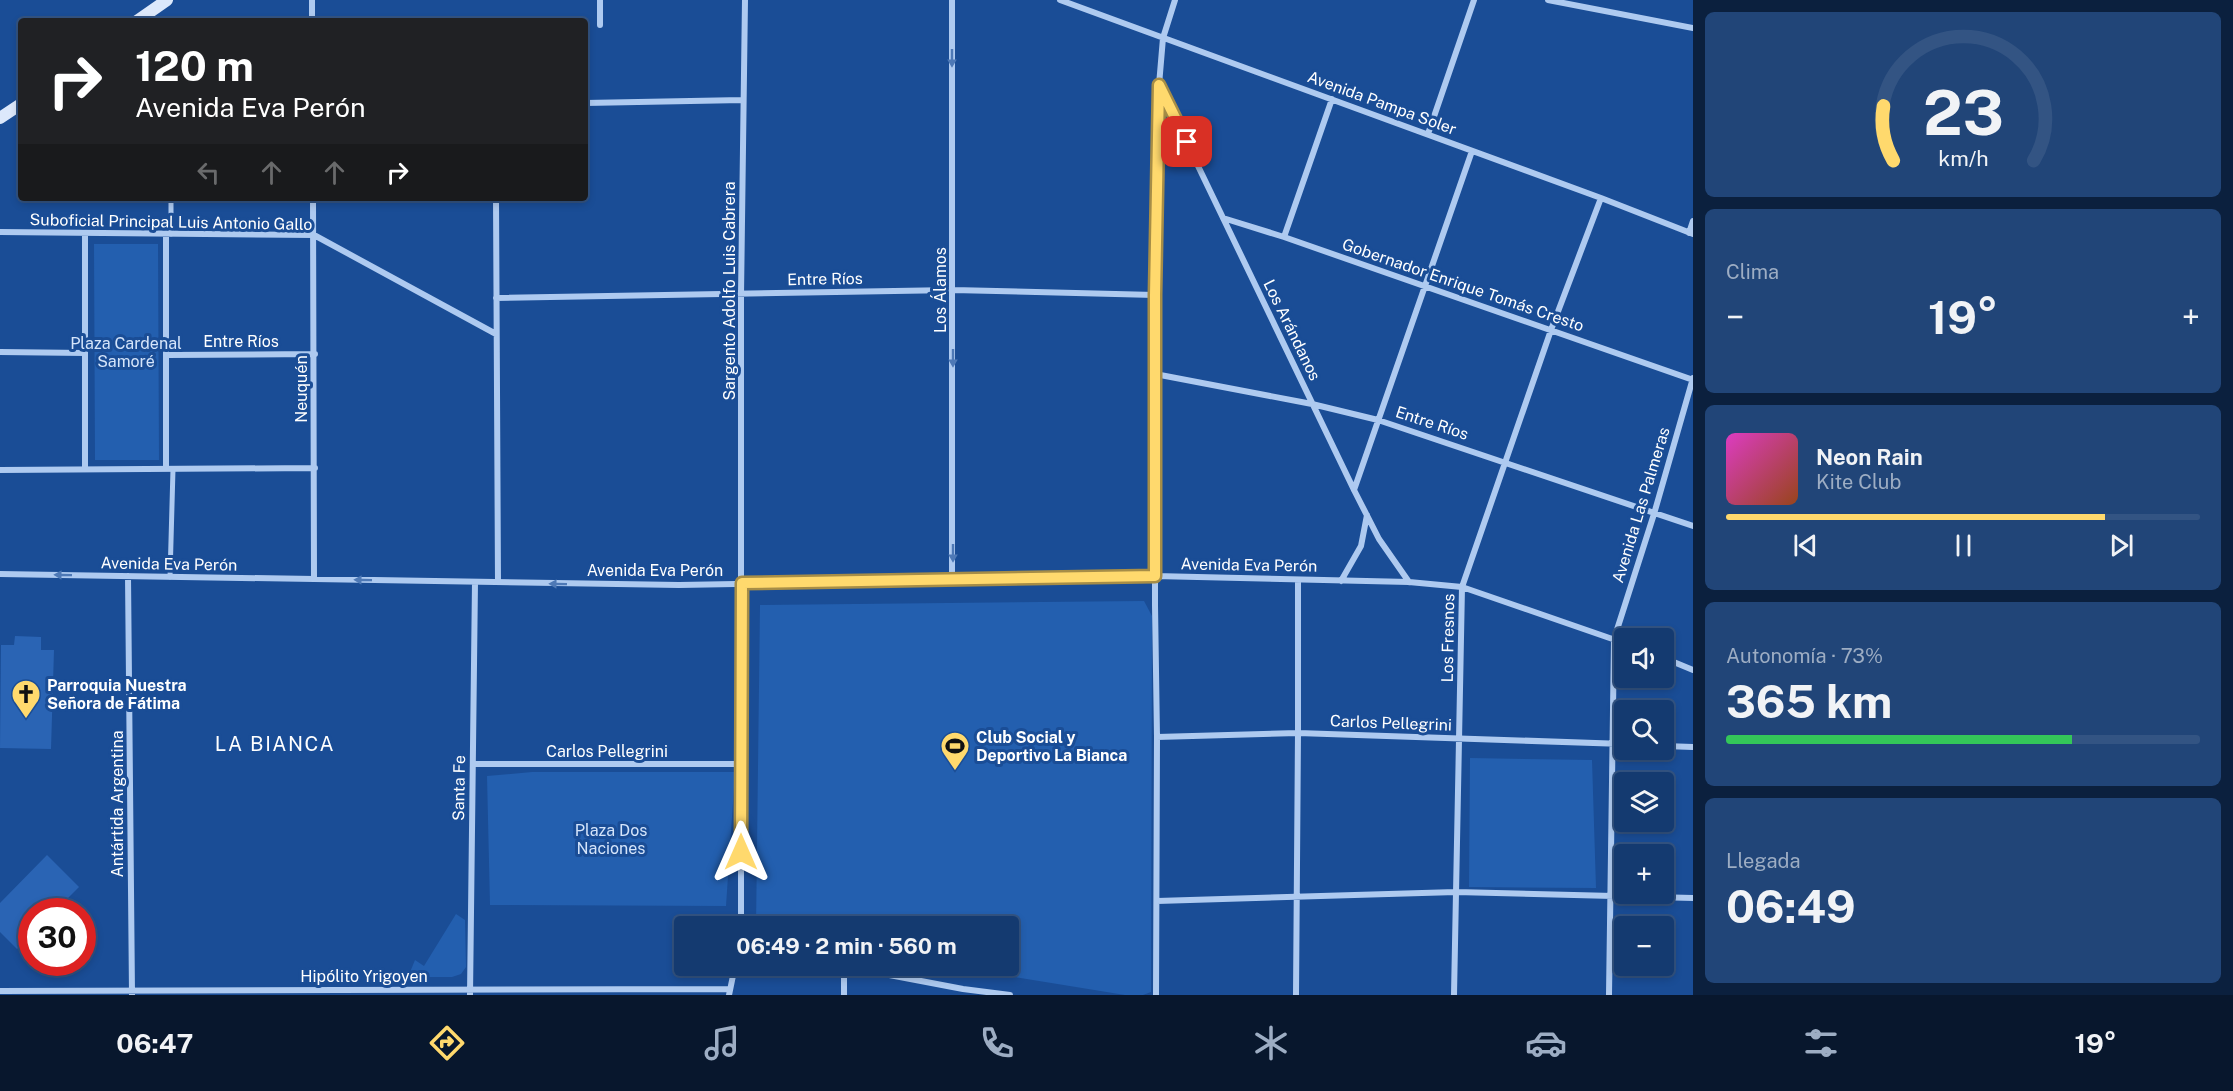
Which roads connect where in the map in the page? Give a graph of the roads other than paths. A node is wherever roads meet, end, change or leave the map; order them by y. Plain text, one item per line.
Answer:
1 (167, 0) edge
2 (312, 0) edge
3 (600, 0) edge
4 (745, 0) edge
5 (952, 0) edge
6 (1060, 0) edge
7 (1175, 0) edge
8 (1474, 0) edge
9 (1548, 0) edge
10 (141, 18) edge
11 (312, 18) edge
12 (600, 25) dead end
13 (1693, 28) edge
14 (1163, 38) junction
15 (1159, 85) junction
16 (1332, 99) junction
17 (743, 100) junction
18 (588, 103) edge
19 (1428, 134) junction
20 (1472, 151) junction
21 (1601, 198) junction
22 (171, 201) edge
23 (314, 201) edge
24 (496, 201) edge
25 (1223, 218) junction
26 (1693, 221) edge
27 (0, 232) edge
28 (84, 233) junction
29 (168, 234) junction
30 (1691, 234) edge
31 (314, 235) junction
32 (1284, 237) junction
33 (1425, 286) junction
34 (953, 290) junction
35 (741, 295) junction
36 (1155, 295) junction
37 (496, 298) junction
38 (1551, 330) junction
39 (496, 334) junction
40 (0, 352) edge
41 (85, 353) junction
42 (315, 354) junction
43 (167, 355) junction
44 (1155, 374) junction
45 (1693, 379) edge
46 (1312, 404) junction
47 (1378, 420) junction
48 (1504, 461) junction
49 (315, 468) junction
50 (85, 469) junction
51 (170, 469) junction
52 (0, 470) edge
53 (1354, 490) junction
54 (1654, 514) junction
55 (1367, 515) junction
56 (1693, 526) edge
57 (0, 574) edge
58 (128, 576) junction
59 (1155, 576) junction
60 (170, 577) junction
61 (314, 579) junction
62 (952, 580) junction
63 (1298, 580) junction
64 (1341, 581) junction
65 (475, 582) junction
66 (498, 582) junction
67 (1409, 582) junction
68 (742, 583) junction
69 (1462, 587) junction
70 (1618, 628) edge
71 (1614, 639) joint
72 (1674, 662) edge
73 (1693, 670) edge
74 (1298, 733) junction
75 (1157, 737) junction
76 (1459, 738) junction
77 (1611, 744) junction
78 (1674, 746) edge
79 (1693, 747) edge
80 (473, 764) junction
81 (741, 764) junction
82 (1456, 892) junction
83 (1297, 897) junction
84 (1610, 897) junction
85 (1693, 898) edge
86 (1157, 901) junction
87 (741, 916) edge
88 (733, 976) edge
89 (843, 976) edge
90 (889, 976) edge
91 (0, 991) edge
92 (393, 992) edge
93 (470, 992) edge
94 (729, 992) edge
95 (963, 992) edge
96 (132, 993) edge
97 (264, 993) edge
98 (844, 995) edge
99 (1010, 995) edge
100 (1156, 995) edge
101 (1296, 995) edge
102 (1454, 995) edge
103 (1608, 995) edge

1 - 10 main road
2 - 11 street
3 - 12 street
4 - 17 street, Sargento Adolfo Luis Cabrera
5 -> 34 street, Los Álamos
6 - 14 street, Avenida Pampa Soler
7 - 14 street
8 - 19 street
9 - 13 street
14 - 15 street
14 - 16 street, Avenida Pampa Soler
15 - 25 street, Los Arándanos
15 - 36 street
16 - 19 street, Avenida Pampa Soler
16 - 32 street
17 - 18 street
17 - 35 street, Sargento Adolfo Luis Cabrera
19 - 20 street, Avenida Pampa Soler
20 - 21 street, Avenida Pampa Soler
20 - 33 street
21 - 30 street, Avenida Pampa Soler
21 - 38 street, Los Fresnos
22 - 29 street
23 - 31 street, Neuquén
24 - 37 street
25 - 32 street, Gobernador Enrique Tomás Cresto
25 - 46 street, Los Arándanos
26 - 30 street
27 - 28 street, Suboficial Principal Luis Antonio Gallo
28 - 29 street, Suboficial Principal Luis Antonio Gallo
28 - 41 street
29 - 31 street, Suboficial Principal Luis Antonio Gallo
29 - 43 street
31 - 39 street, Suboficial Principal Luis Antonio Gallo
31 - 42 street, Neuquén
32 - 33 street, Gobernador Enrique Tomás Cresto
33 - 38 street, Gobernador Enrique Tomás Cresto
33 - 47 street
34 - 35 street, Entre Ríos
34 - 36 street, Entre Ríos
34 -> 62 street, Los Álamos
35 - 37 street, Entre Ríos
35 - 68 street, Sargento Adolfo Luis Cabrera
36 - 44 street
37 - 39 street
38 - 45 street, Gobernador Enrique Tomás Cresto
38 - 48 street, Los Fresnos
39 - 66 street
40 - 41 street
41 - 50 street
42 - 43 street, Entre Ríos
42 - 49 street, Neuquén
43 - 51 street
44 - 46 street, Entre Ríos
44 - 59 street
45 - 54 street, Avenida Las Palmeras
46 - 47 street, Entre Ríos
46 - 53 street, Los Arándanos
47 - 48 street, Entre Ríos
47 - 53 street
48 - 54 street, Entre Ríos
48 - 69 street, Los Fresnos
49 - 51 street
49 - 61 street, Neuquén
50 - 51 street
50 - 52 street
51 - 60 street
53 - 55 street, Los Arándanos
54 - 56 street, Entre Ríos
54 - 70 street, Avenida Las Palmeras
55 - 64 street
55 - 67 street, Los Arándanos
58 -> 57 street, Avenida Eva Perón
58 - 60 street, Avenida Eva Perón
58 - 96 street, Antártida Argentina
59 - 62 street, Avenida Eva Perón
59 - 63 street, Avenida Eva Perón
59 - 75 street
60 - 61 street, Avenida Eva Perón
65 -> 61 street, Avenida Eva Perón
62 - 68 street, Avenida Eva Perón
63 - 64 street, Avenida Eva Perón
63 - 74 street
64 - 67 street, Avenida Eva Perón
65 - 66 street, Avenida Eva Perón
65 - 80 street, Santa Fe
68 -> 66 street, Avenida Eva Perón
67 - 69 street, Avenida Eva Perón
68 - 81 street, Sargento Adolfo Luis Cabrera
69 - 71 street, Avenida Eva Perón
69 - 76 street, Los Fresnos
71 - 77 street, Avenida Las Palmeras
72 - 73 street
74 - 75 street, Carlos Pellegrini
74 - 76 street, Carlos Pellegrini
74 - 83 street
75 - 86 street
76 - 77 street, Carlos Pellegrini
76 - 82 street, Los Fresnos
77 - 84 street, Avenida Las Palmeras
78 - 79 street
80 - 81 street, Carlos Pellegrini
80 - 93 street, Santa Fe
81 - 87 street, Sargento Adolfo Luis Cabrera
82 - 83 street
82 - 84 street
82 - 102 street, Los Fresnos
83 - 86 street
83 - 101 street
84 - 85 street
84 - 103 street, Avenida Las Palmeras
86 - 100 street
88 - 94 street
89 - 98 street
90 - 95 street
91 - 96 street, Hipólito Yrigoyen
92 - 93 street, Hipólito Yrigoyen
92 - 97 street, Hipólito Yrigoyen
93 - 94 street, Hipólito Yrigoyen
95 - 99 street
96 - 97 street, Hipólito Yrigoyen

